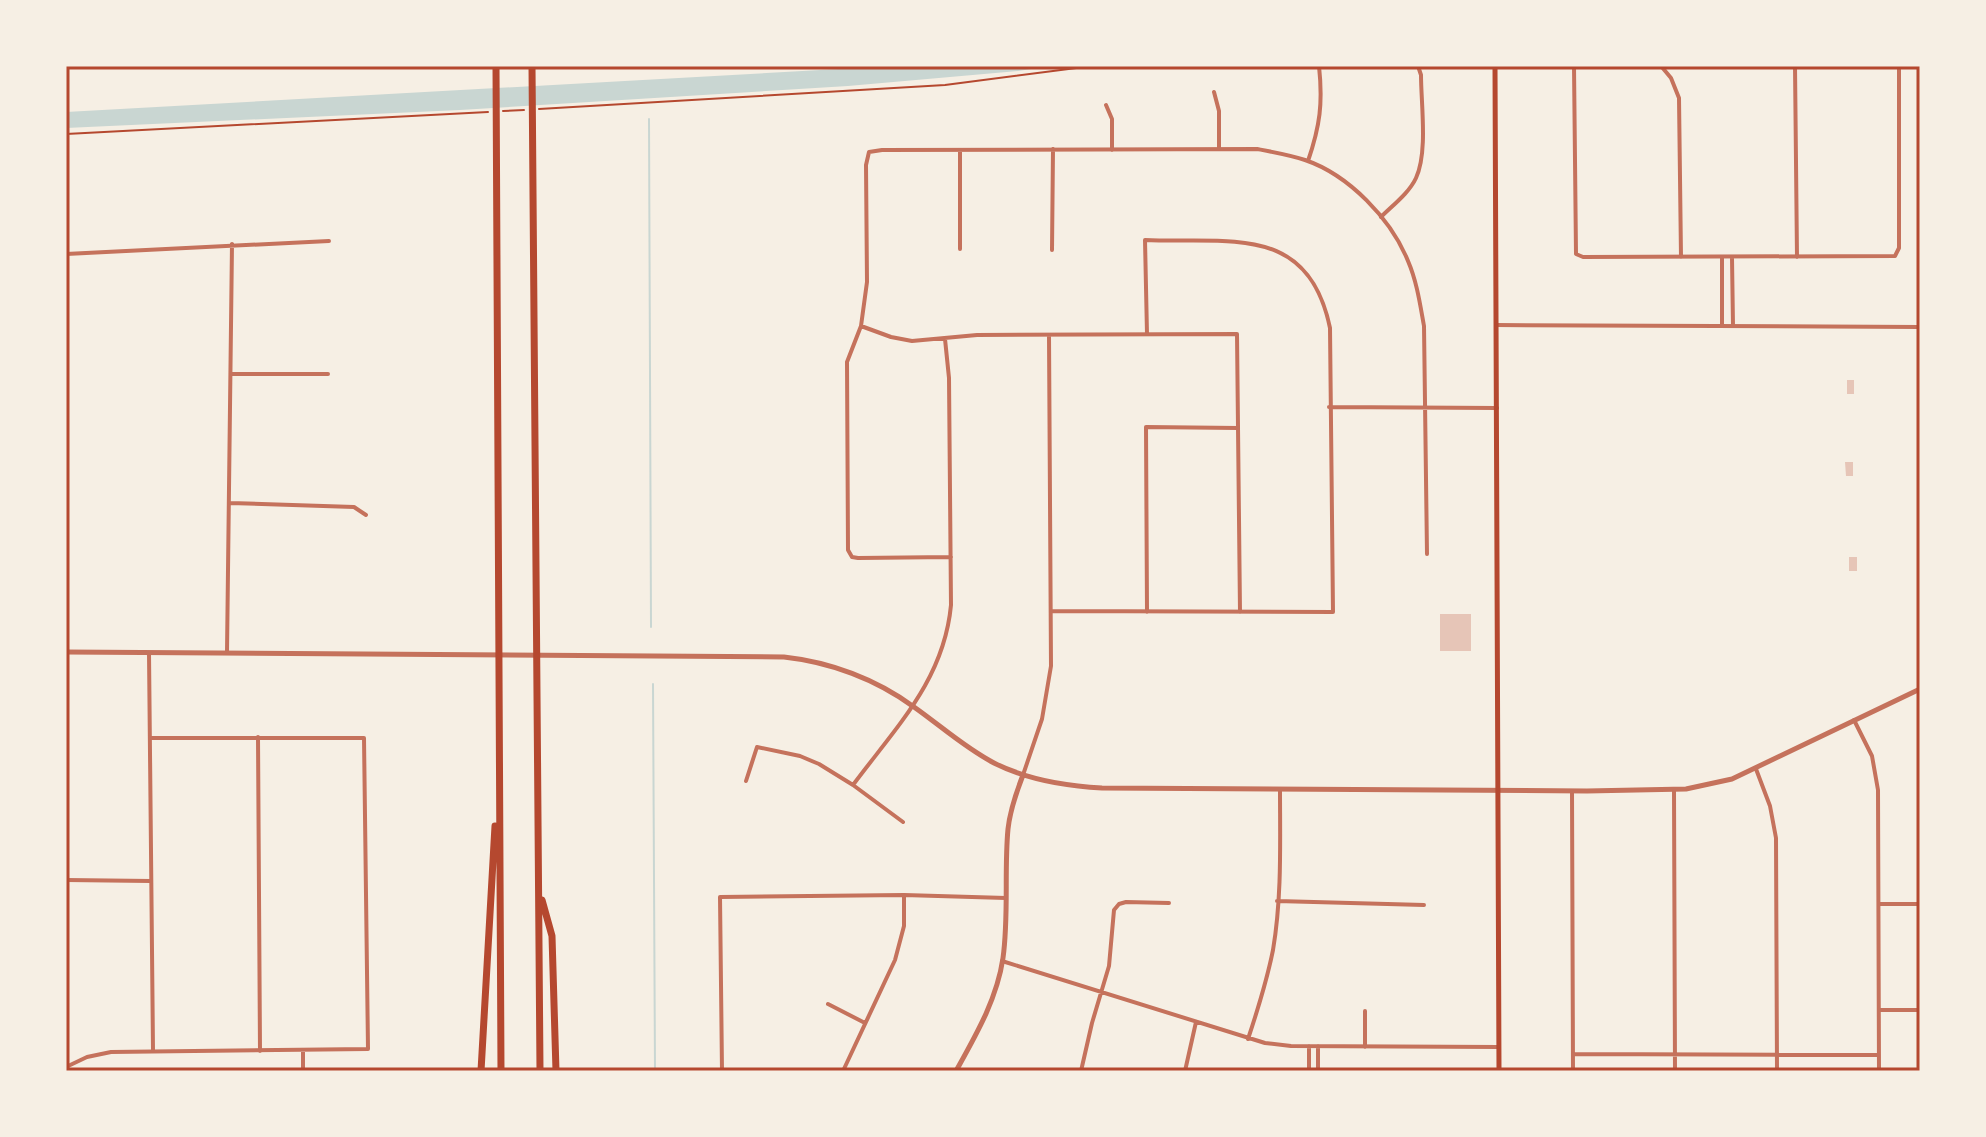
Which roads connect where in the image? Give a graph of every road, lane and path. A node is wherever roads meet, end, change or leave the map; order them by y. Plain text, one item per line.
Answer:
1 (496, 66) edge
2 (532, 66) edge
3 (1092, 66) edge
4 (1319, 66) edge
5 (1418, 66) edge
6 (1495, 66) edge
7 (1574, 66) edge
8 (1795, 66) edge
9 (1899, 66) edge
10 (1662, 67) edge
11 (1214, 92) dead end
12 (1106, 105) dead end
13 (66, 134) edge
14 (1053, 149) junction
15 (1219, 149) junction
16 (960, 150) junction
17 (1112, 150) junction
18 (1308, 161) junction
19 (1415, 179) junction
20 (1425, 184) dead end
21 (1381, 217) junction
22 (329, 241) dead end
23 (232, 244) junction
24 (960, 249) dead end
25 (1052, 250) dead end
26 (66, 254) edge
27 (1681, 257) junction
28 (1797, 257) junction
29 (1722, 258) junction
30 (1732, 258) junction
31 (1496, 325) junction
32 (861, 326) junction
33 (1722, 326) junction
34 (1733, 326) junction
35 (1920, 327) edge
36 (1147, 334) junction
37 (1049, 336) junction
38 (945, 339) junction
39 (231, 374) junction
40 (328, 374) dead end
41 (1329, 407) junction
42 (1423, 407) junction
43 (1497, 408) junction
44 (1238, 428) junction
45 (230, 503) junction
46 (366, 515) dead end
47 (1427, 554) dead end
48 (951, 557) junction
49 (1051, 611) junction
50 (1147, 612) junction
51 (1240, 612) junction
52 (149, 651) junction
53 (66, 652) edge
54 (227, 652) junction
55 (1920, 689) edge
56 (912, 705) junction
57 (1854, 720) junction
58 (258, 737) junction
59 (150, 738) junction
60 (499, 756) junction
61 (1756, 769) junction
62 (1023, 775) junction
63 (746, 781) dead end
64 (853, 785) junction
65 (1280, 789) junction
66 (1499, 790) junction
67 (1674, 790) junction
68 (1572, 791) junction
69 (903, 822) dead end
70 (66, 880) edge
71 (151, 881) junction
72 (540, 891) junction
73 (904, 895) junction
74 (1006, 898) junction
75 (1277, 901) junction
76 (1169, 903) dead end
77 (1879, 904) junction
78 (1920, 904) edge
79 (1424, 905) dead end
80 (1002, 961) junction
81 (1102, 990) junction
82 (828, 1004) dead end
83 (1879, 1010) junction
84 (1920, 1010) edge
85 (1365, 1011) dead end
86 (1196, 1022) junction
87 (865, 1023) junction
88 (1248, 1039) junction
89 (1309, 1046) junction
90 (1318, 1046) junction
91 (1365, 1047) junction
92 (1499, 1047) junction
93 (153, 1050) junction
94 (260, 1051) junction
95 (303, 1051) junction
96 (1573, 1054) junction
97 (1675, 1055) junction
98 (1777, 1055) junction
99 (1879, 1055) junction
100 (66, 1067) edge
101 (303, 1071) edge
102 (481, 1071) edge
103 (501, 1071) edge
104 (540, 1071) edge
105 (556, 1071) edge
106 (722, 1071) edge
107 (843, 1071) edge
108 (956, 1071) edge
109 (1081, 1071) edge
110 (1185, 1071) edge
111 (1309, 1071) edge
112 (1318, 1071) edge
113 (1499, 1071) edge
114 (1573, 1071) edge
115 (1675, 1071) edge
116 (1777, 1071) edge
117 (1879, 1071) edge

1 - 60 highway
2 - 72 highway
3 - 13 path
4 - 18 street
5 - 19 street
6 - 31 main road
7 - 27 street
8 - 28 street
9 - 28 street
10 - 27 street
11 - 15 street
12 - 17 street
14 - 16 street
14 - 17 street
14 - 25 street
15 - 17 street
15 - 18 street
16 - 24 street
16 - 32 street
18 - 21 street
19 - 20 street
19 - 21 street
21 - 42 street
22 - 23 street
23 - 26 street
23 - 39 street
27 - 29 street
28 - 30 street
29 - 30 street
29 - 33 street
30 - 34 street
31 - 33 street
31 - 43 main road
32 - 38 street
32 - 48 street
33 - 34 street
34 - 35 street
36 - 37 street
36 - 41 street
36 - 44 street
37 - 38 street
37 - 49 street
38 - 48 street
39 - 40 street
39 - 45 street
41 - 42 street
41 - 51 street
42 - 43 street
42 - 47 street
43 - 66 main road
44 - 50 street
44 - 51 street
45 - 46 street
45 - 54 street
48 - 56 street
49 - 50 street
49 - 62 street
50 - 51 street
52 - 53 street
52 - 54 street
52 - 59 street
54 - 56 street
55 - 57 street
56 - 62 street
56 - 64 street
57 - 61 street
57 - 77 street
58 - 59 street
58 - 94 street
58 - 95 street
59 - 71 street
60 - 102 highway
60 - 103 highway
61 - 67 street
61 - 98 street
62 - 65 street
62 - 74 street
63 - 64 street
64 - 69 street
65 - 66 street
65 - 75 street
66 - 68 street
66 - 92 main road
67 - 68 street
67 - 97 street
68 - 96 street
70 - 71 street
71 - 93 street
72 - 104 highway
72 - 105 highway
73 - 74 street
73 - 87 street
73 - 106 street
74 - 80 street
75 - 79 street
75 - 88 street
76 - 81 street
77 - 78 street
77 - 83 street
80 - 81 street
80 - 108 street
81 - 86 street
81 - 109 street
82 - 87 street
83 - 84 street
83 - 99 street
85 - 91 street
86 - 88 street
86 - 110 street
87 - 107 street
88 - 89 street
89 - 90 street
89 - 111 street
90 - 91 street
90 - 112 street
91 - 92 street
92 - 113 main road
93 - 94 street
93 - 100 street
94 - 95 street
95 - 101 street
96 - 97 street
96 - 114 street
97 - 98 street
97 - 115 street
98 - 99 street
98 - 116 street
99 - 117 street

